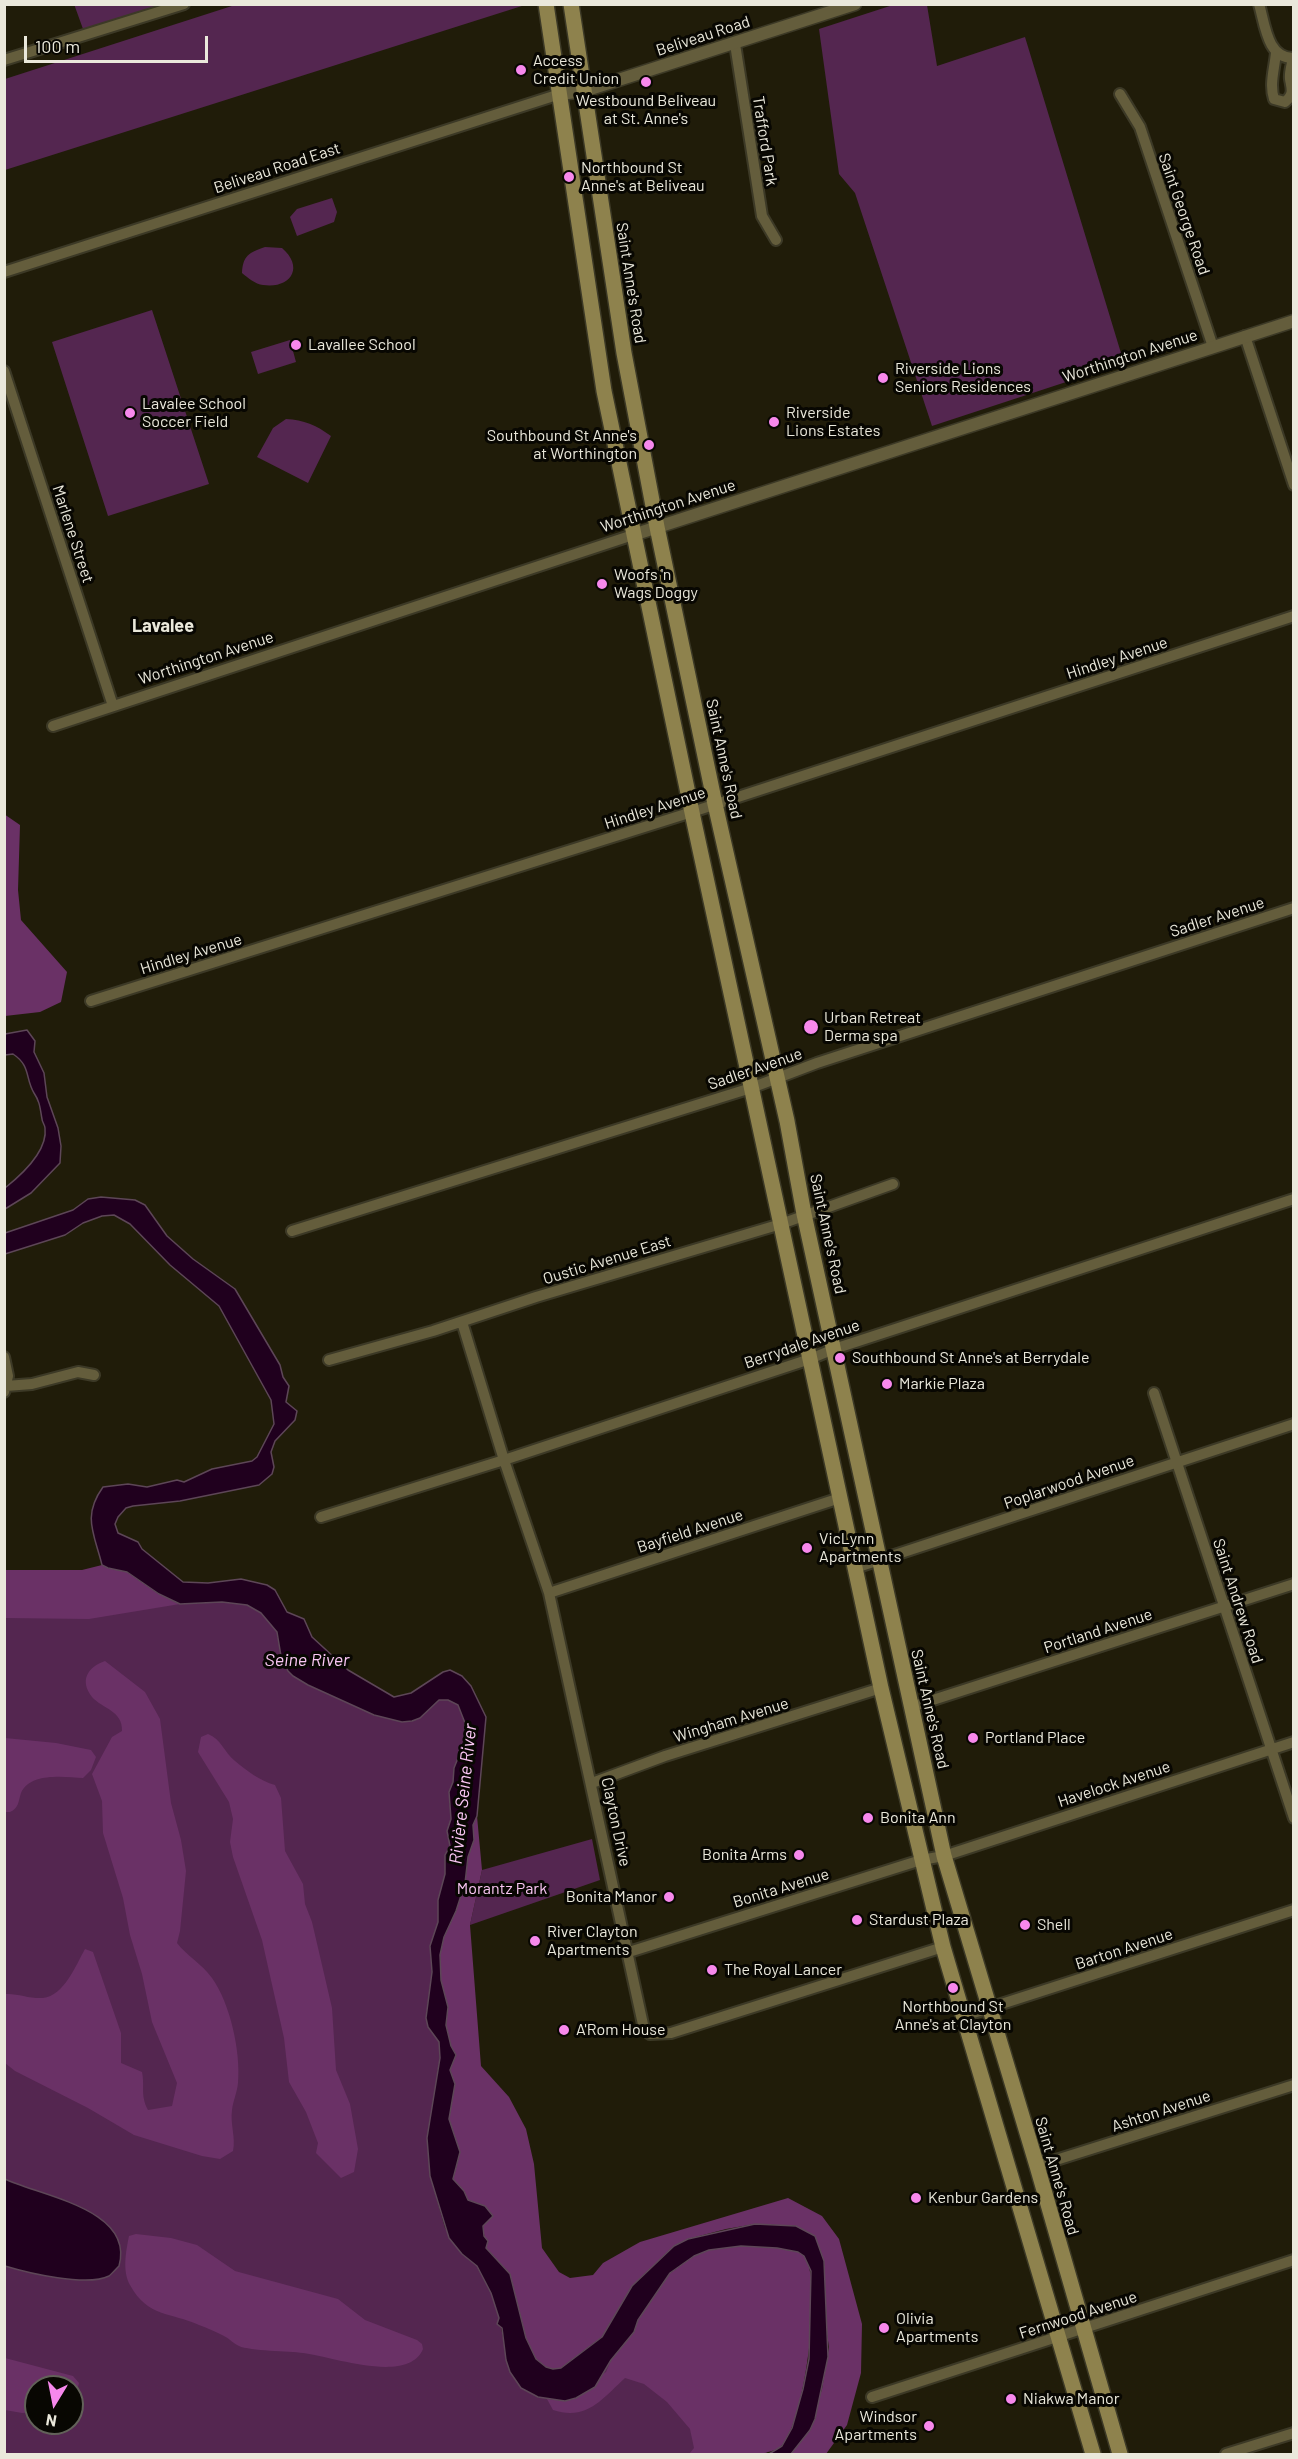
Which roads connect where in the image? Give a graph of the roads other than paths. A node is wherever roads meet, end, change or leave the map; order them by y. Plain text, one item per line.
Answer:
1 (184, 4) edge
2 (546, 4) edge
3 (571, 4) edge
4 (855, 4) edge
5 (1259, 4) edge
6 (735, 44) junction
7 (1275, 52) junction
8 (1293, 58) edge
9 (4, 60) edge
10 (584, 91) junction
11 (560, 94) junction
12 (1120, 94) dead end
13 (776, 240) dead end
14 (4, 272) edge
15 (1293, 321) edge
16 (1245, 336) junction
17 (1213, 347) junction
18 (4, 371) edge
19 (1293, 485) edge
20 (657, 527) junction
21 (633, 535) junction
22 (1293, 616) edge
23 (112, 706) junction
24 (53, 726) dead end
25 (716, 804) junction
26 (692, 812) junction
27 (1293, 908) edge
28 (92, 1001) dead end
29 (776, 1077) junction
30 (751, 1088) junction
31 (893, 1184) dead end
32 (1293, 1199) edge
33 (804, 1214) junction
34 (781, 1224) junction
35 (292, 1231) dead end
36 (462, 1322) junction
37 (834, 1349) junction
38 (4, 1357) edge
39 (810, 1359) junction
40 (329, 1360) dead end
41 (94, 1375) dead end
42 (5, 1389) edge
43 (1154, 1393) dead end
44 (1293, 1424) edge
45 (504, 1460) junction
46 (1176, 1462) junction
47 (840, 1498) junction
48 (321, 1517) dead end
49 (878, 1562) junction
50 (855, 1568) junction
51 (1293, 1584) edge
52 (549, 1593) junction
53 (1225, 1606) junction
54 (881, 1688) junction
55 (911, 1707) junction
56 (1293, 1742) edge
57 (1271, 1749) junction
58 (592, 1783) junction
59 (1293, 1818) edge
60 (944, 1856) junction
61 (921, 1860) junction
62 (1293, 1910) edge
63 (943, 1947) junction
64 (628, 1952) junction
65 (989, 2008) junction
66 (964, 2016) junction
67 (1293, 2085) edge
68 (1037, 2166) junction
69 (1293, 2260) edge
70 (1082, 2330) junction
71 (1058, 2337) junction
72 (872, 2397) dead end
73 (1293, 2433) edge
74 (1093, 2454) edge
75 (1119, 2454) edge
76 (1226, 2454) edge

1 - 9 street
2 - 11 main road
3 - 10 main road, Saint Anne's Road
4 - 6 street, Beliveau Road
5 - 7 street
6 - 10 street, Beliveau Road
6 - 13 street, Trafford Park
7 - 8 street
7 - 8 street
10 - 11 street, Beliveau Road
10 - 20 main road, Saint Anne's Road
11 - 14 street, Beliveau Road East
11 - 21 main road
12 - 17 street, Saint George Road
15 - 16 street, Worthington Avenue
16 - 17 street, Worthington Avenue
16 - 19 street
17 - 20 street, Worthington Avenue
18 - 23 street, Marlene Street
20 - 21 street, Worthington Avenue
20 - 25 main road, Saint Anne's Road
21 - 23 street, Worthington Avenue
21 - 26 main road
22 - 25 street, Hindley Avenue
23 - 24 street, Worthington Avenue
25 - 26 street, Hindley Avenue
25 - 29 main road, Saint Anne's Road
26 - 28 street, Hindley Avenue
26 - 30 main road
27 - 29 street, Sadler Avenue
29 - 30 street, Sadler Avenue
29 - 33 main road, Saint Anne's Road
30 - 34 main road
30 - 35 street, Sadler Avenue
31 - 33 street, Oustic Avenue East
32 - 37 street, Berrydale Avenue
33 - 34 street, Oustic Avenue East
33 - 37 main road, Saint Anne's Road
34 - 36 street, Oustic Avenue East
34 - 39 main road
36 - 40 street, Oustic Avenue East
36 - 45 street, Clayton Drive
37 - 39 street, Berrydale Avenue
37 - 49 main road, Saint Anne's Road
38 - 42 street
39 - 45 street, Berrydale Avenue
39 - 47 main road
41 - 42 street
43 - 46 street, Saint Andrew Road
44 - 46 street, Poplarwood Avenue
45 - 48 street, Berrydale Avenue
45 - 52 street, Clayton Drive
46 - 49 street, Poplarwood Avenue
46 - 53 street, Saint Andrew Road
47 - 50 main road
47 - 52 street, Bayfield Avenue
49 - 50 street, Poplarwood Avenue
49 - 55 main road, Saint Anne's Road
50 - 54 main road
51 - 53 street, Portland Avenue
52 - 58 street, Clayton Drive
53 - 55 street, Portland Avenue
53 - 57 street, Saint Andrew Road
54 - 58 street, Wingham Avenue
54 - 61 main road
55 - 60 main road, Saint Anne's Road
56 - 57 street, Havelock Avenue
57 - 59 street, Saint Andrew Road
57 - 60 street, Havelock Avenue
58 - 64 street, Clayton Drive
60 - 61 street, Bonita Avenue
60 - 65 main road, Saint Anne's Road
61 - 63 main road
61 - 64 street, Bonita Avenue
62 - 65 street, Barton Avenue
63 - 64 street, Clayton Drive
63 - 66 main road
65 - 66 street, Barton Avenue
65 - 68 main road, Saint Anne's Road
66 - 71 main road
67 - 68 street, Ashton Avenue
68 - 70 main road, Saint Anne's Road
69 - 70 street, Fernwood Avenue
70 - 71 street, Fernwood Avenue
70 - 75 main road, Saint Anne's Road
71 - 72 street, Fernwood Avenue
71 - 74 main road
73 - 76 street

